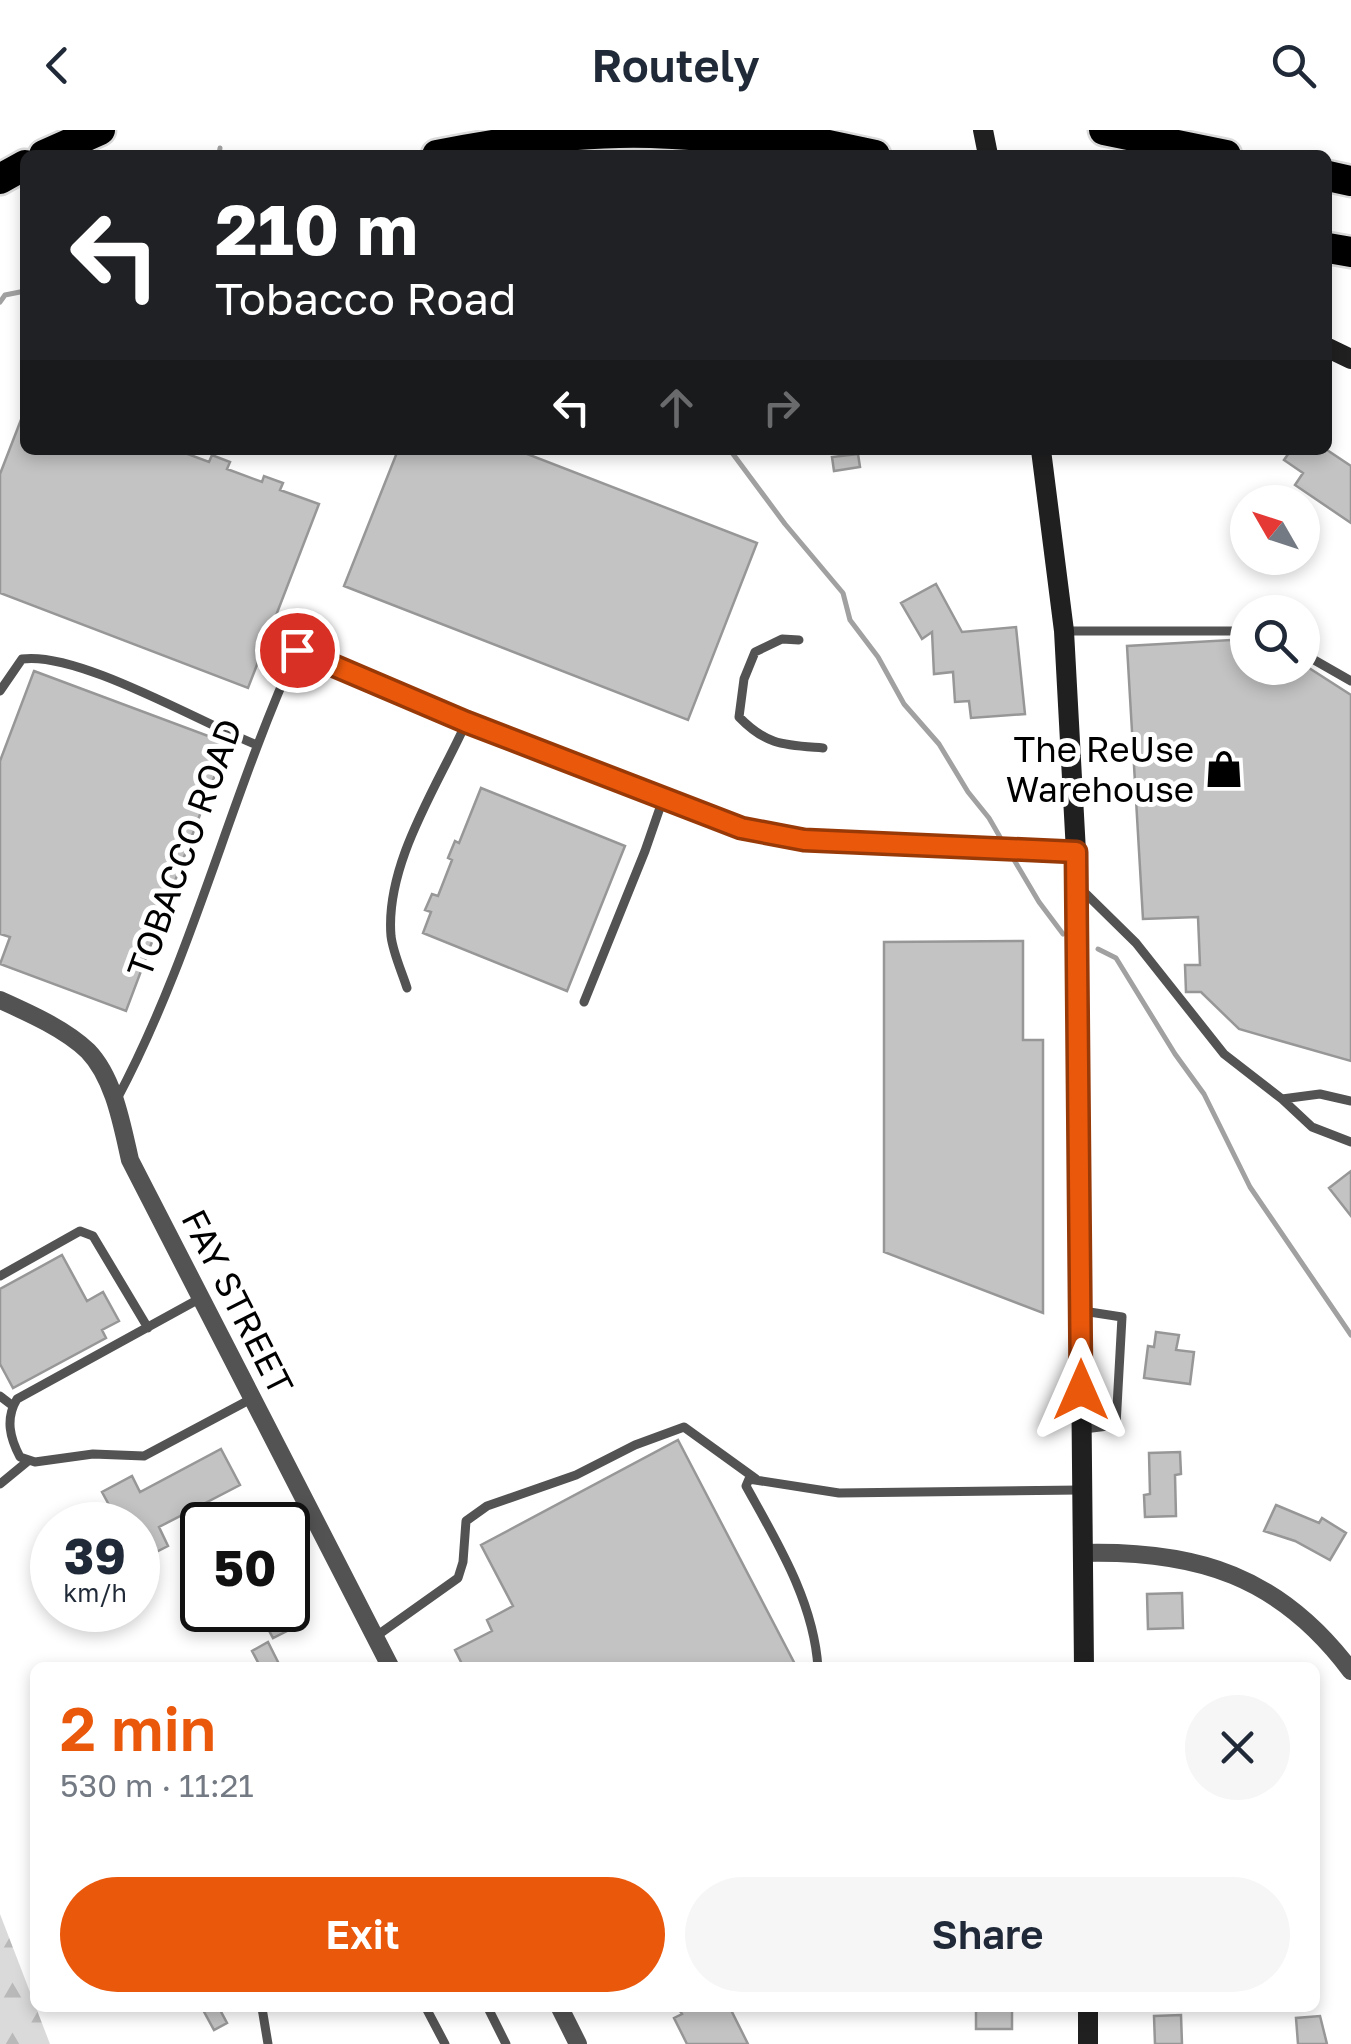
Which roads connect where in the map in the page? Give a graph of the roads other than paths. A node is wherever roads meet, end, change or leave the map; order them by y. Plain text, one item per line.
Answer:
1 (100, 130) edge
2 (770, 130) edge
3 (1104, 130) edge
4 (835, 147) junction
5 (55, 150) edge
6 (465, 150) edge
7 (850, 150) edge
8 (1202, 150) edge
9 (1043, 455) edge
10 (1064, 631) junction
11 (1230, 631) edge
12 (799, 640) dead end
13 (1320, 663) edge
14 (1351, 681) edge
15 (0, 690) edge
16 (466, 722) junction
17 (258, 745) junction
18 (823, 748) dead end
19 (662, 799) junction
20 (993, 849) joint
21 (1076, 852) junction
22 (1076, 884) junction
23 (408, 988) dead end
24 (0, 1000) edge
25 (584, 1002) dead end
26 (1282, 1099) junction
27 (116, 1100) junction
28 (1351, 1102) edge
29 (1351, 1142) edge
30 (0, 1276) edge
31 (199, 1299) junction
32 (1080, 1310) junction
33 (148, 1328) junction
34 (0, 1396) edge
35 (251, 1399) junction
36 (13, 1406) junction
37 (5, 1430) edge
38 (1081, 1430) junction
39 (28, 1461) junction
40 (756, 1480) junction
41 (0, 1484) edge
42 (1082, 1490) junction
43 (1082, 1553) junction
44 (376, 1637) junction
45 (388, 1662) edge
46 (818, 1662) edge
47 (1084, 1662) edge
48 (1351, 1671) edge
49 (263, 2012) edge
50 (428, 2012) edge
51 (490, 2012) edge
52 (562, 2012) edge
53 (1088, 2012) edge
54 (268, 2044) edge
55 (445, 2044) edge
56 (506, 2044) edge
57 (578, 2044) edge
58 (1088, 2044) edge

1 - 5 highway
2 - 4 highway
3 - 8 highway
4 - 6 highway
4 - 7 highway
9 - 10 main road
10 - 11 lane
10 - 21 main road
12 - 18 lane
13 - 14 lane
15 - 17 lane
16 - 17 lane, TOBACCO ROAD
16 - 19 lane, TOBACCO ROAD
16 - 23 lane
17 - 27 lane, TOBACCO ROAD
19 - 20 lane, TOBACCO ROAD
19 - 25 lane
20 - 21 street, TOBACCO ROAD
21 - 22 main road
22 - 26 lane
22 - 32 main road
24 - 27 street, FAY STREET
26 - 28 lane
26 - 29 lane
27 - 31 street, FAY STREET
30 - 33 lane
31 - 33 lane
31 - 35 street, FAY STREET
32 - 38 main road
32 - 38 lane
33 - 36 lane
34 - 36 lane
35 - 39 lane
35 - 44 street, FAY STREET
36 - 37 lane
37 - 39 lane
38 - 42 main road
39 - 41 lane
40 - 42 lane
40 - 44 lane
40 - 46 lane
42 - 43 main road
43 - 47 main road
43 - 48 street
44 - 45 street, FAY STREET
49 - 54 lane
50 - 55 lane
51 - 56 lane
52 - 57 street
53 - 58 main road

